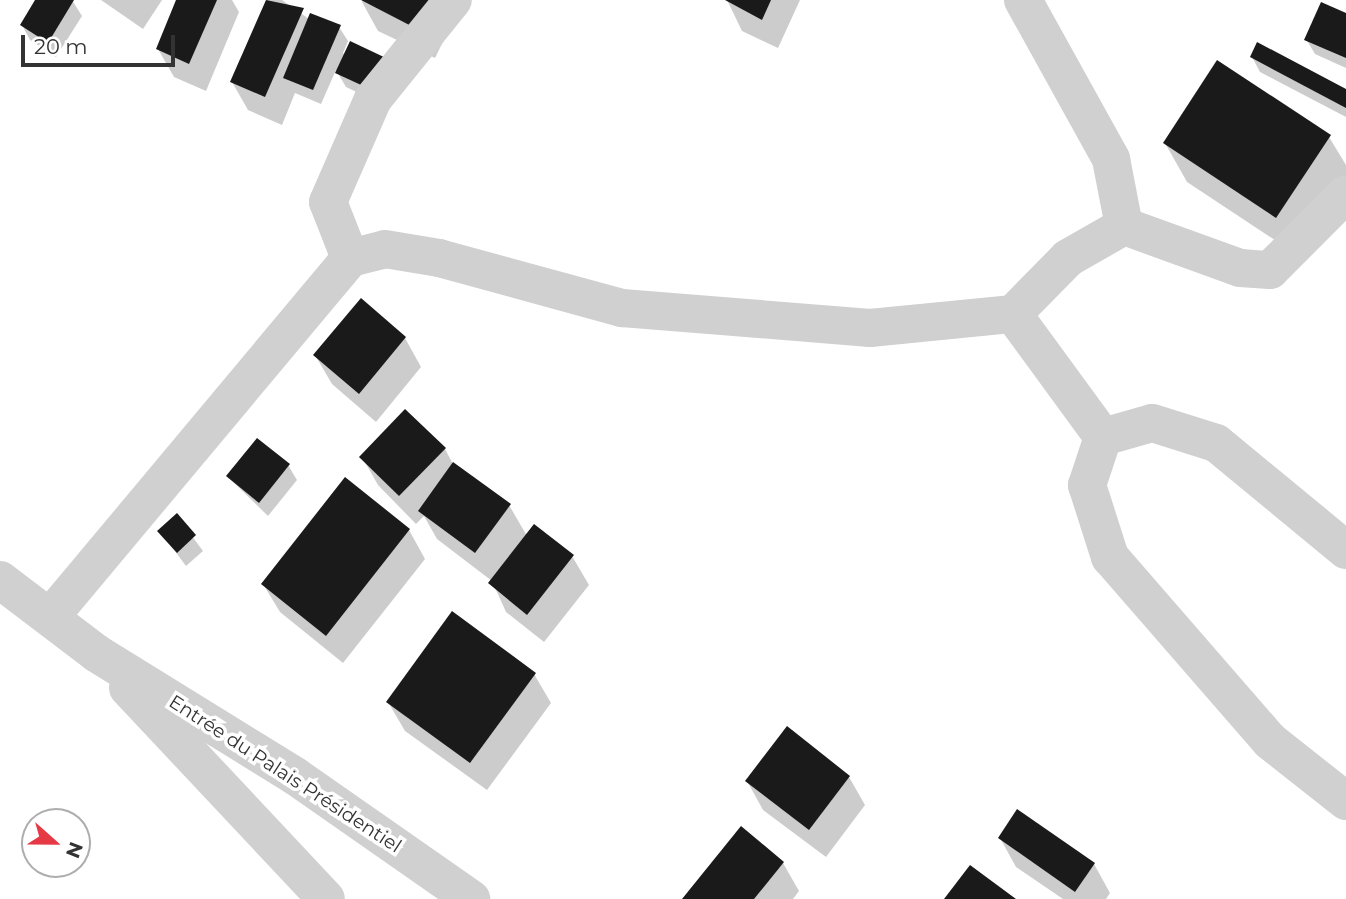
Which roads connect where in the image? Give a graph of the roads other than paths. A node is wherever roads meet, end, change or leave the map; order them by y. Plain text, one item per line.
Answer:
1 (453, 0) edge
2 (1023, 0) edge
3 (1346, 194) edge
4 (1124, 226) junction
5 (350, 258) junction
6 (1013, 314) junction
7 (1103, 437) junction
8 (1346, 550) edge
9 (0, 580) edge
10 (51, 616) junction
11 (96, 653) junction
12 (1346, 801) edge
13 (326, 899) edge
14 (471, 899) edge

1 - 5 street
2 - 4 street
3 - 4 street
4 - 6 street
5 - 6 street
5 - 10 street
6 - 7 street
7 - 8 street
7 - 12 street
9 - 10 street, Entrée du Palais Présidentiel
10 - 11 street, Entrée du Palais Présidentiel
11 - 13 street, Entrée du Palais Présidentiel
11 - 14 street, Entrée du Palais Présidentiel

